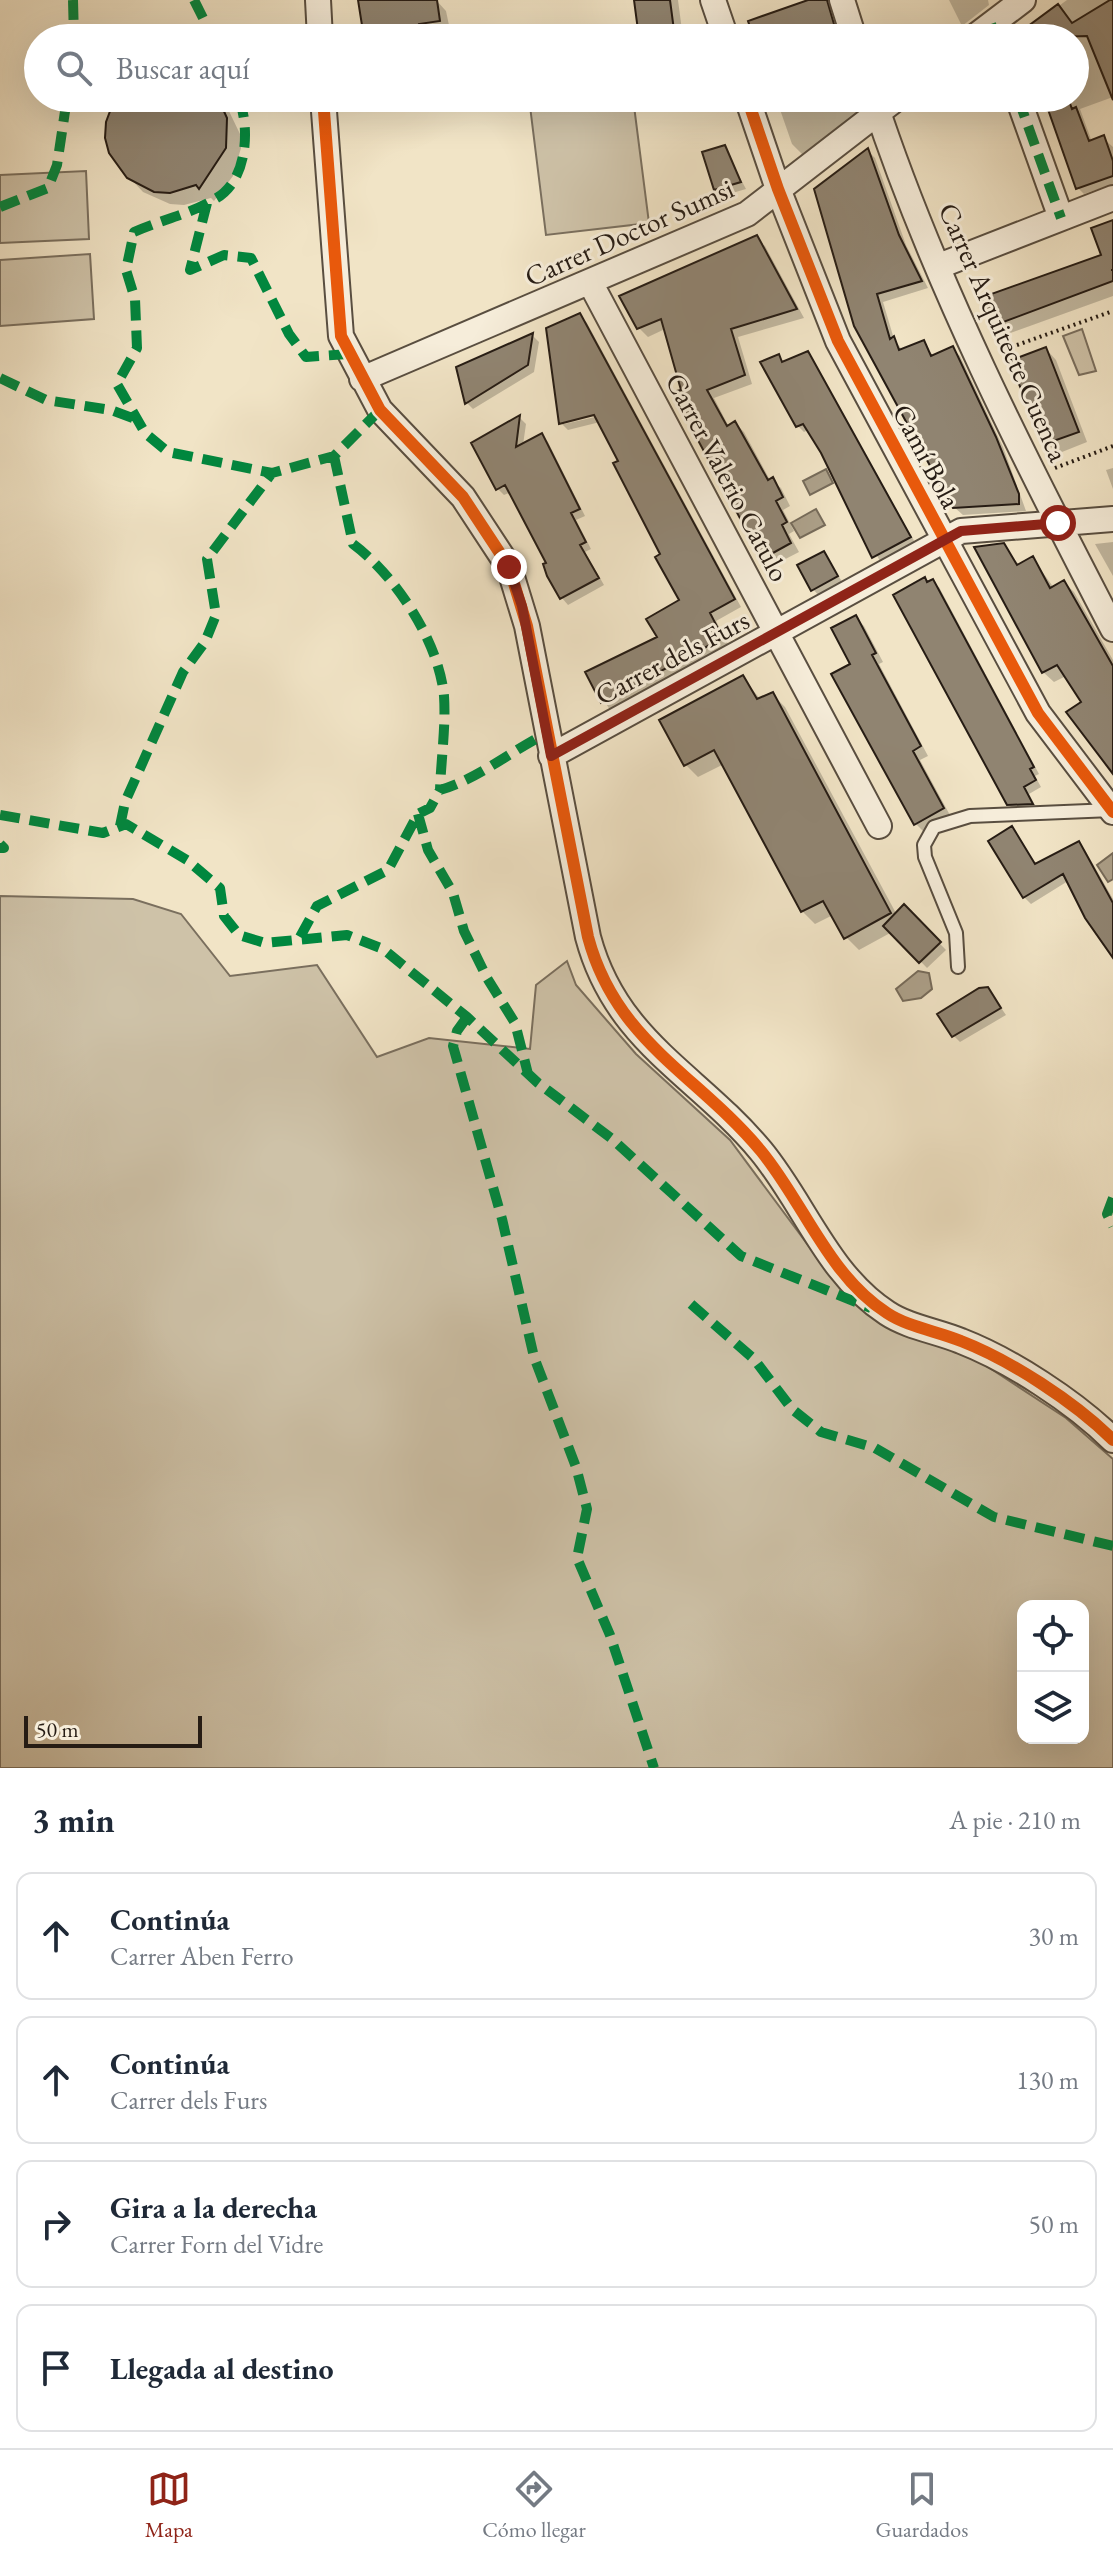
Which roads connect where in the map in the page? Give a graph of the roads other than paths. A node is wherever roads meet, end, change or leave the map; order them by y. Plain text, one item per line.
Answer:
1 (318, 0) edge
2 (713, 0) edge
3 (842, 0) edge
4 (319, 24) edge
5 (721, 24) edge
6 (850, 24) edge
7 (324, 112) edge
8 (752, 112) edge
9 (872, 112) edge
10 (886, 112) edge
11 (1023, 112) edge
12 (778, 189) junction
13 (1113, 198) edge
14 (1061, 218) junction
15 (939, 266) junction
16 (591, 284) junction
17 (362, 379) junction
18 (1113, 519) edge
19 (1058, 523) junction
20 (945, 540) junction
21 (1113, 629) edge
22 (777, 635) junction
23 (551, 756) junction
24 (1112, 811) edge
25 (879, 826) dead end
26 (958, 967) dead end
27 (1113, 1440) edge

1 - 4 street
2 - 5 street
3 - 6 street
7 - 17 street
8 - 12 street, Camí Bola
9 - 12 street, Carrer Doctor Sumsi
10 - 15 street, Carrer Arquitecte Cuenca
11 - 14 street
12 - 16 street, Carrer Doctor Sumsi
12 - 20 street, Camí Bola
13 - 14 street
14 - 15 street
15 - 19 street, Carrer Arquitecte Cuenca
16 - 17 street, Carrer Doctor Sumsi
16 - 22 street, Carrer Valerio Catulo
17 - 23 street
18 - 19 street, Carrer dels Furs
19 - 20 street, Carrer dels Furs
19 - 21 street, Carrer Arquitecte Cuenca
20 - 22 street, Carrer dels Furs
20 - 24 street, Camí Bola
22 - 23 street, Carrer dels Furs
22 - 25 street, Carrer Valerio Catulo
23 - 27 street
24 - 26 lane, Camí Bola

